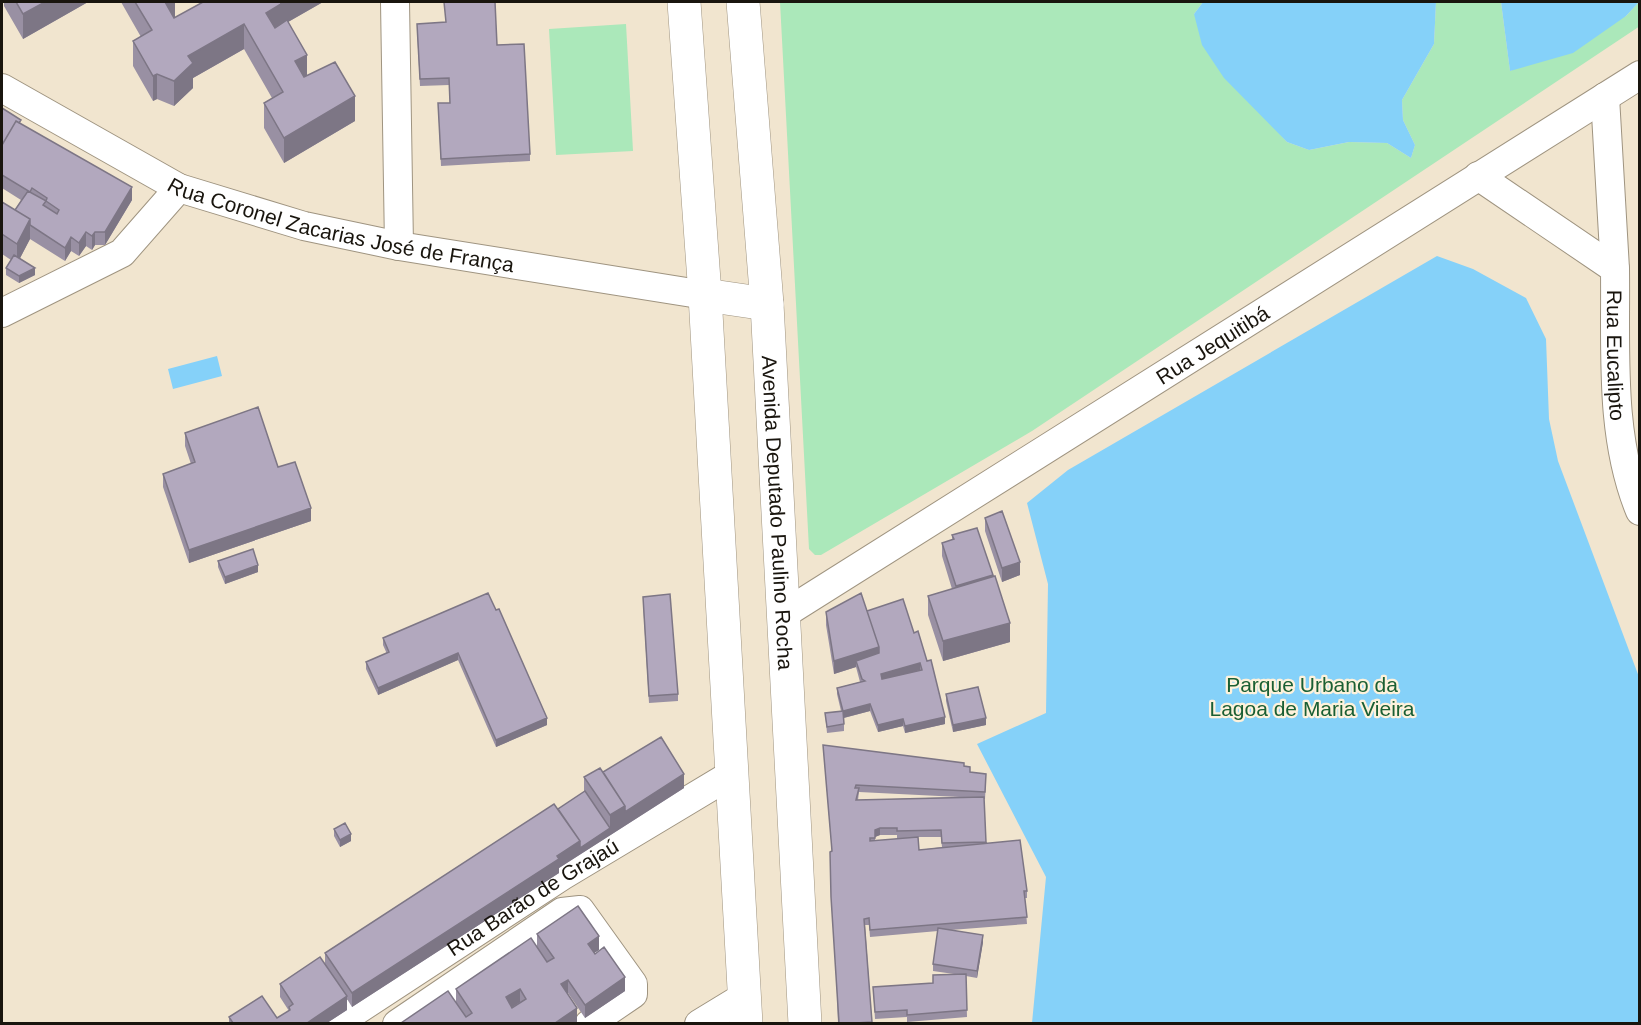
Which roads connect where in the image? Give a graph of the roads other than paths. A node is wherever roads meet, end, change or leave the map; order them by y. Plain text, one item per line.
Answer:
1 (394, 2) edge
2 (684, 2) edge
3 (743, 2) edge
4 (1640, 75) edge
5 (2, 88) edge
6 (1605, 97) junction
7 (1478, 176) junction
8 (179, 188) junction
9 (399, 246) junction
10 (1615, 269) junction
11 (705, 295) junction
12 (767, 304) junction
13 (2, 313) edge
14 (1636, 495) edge
15 (784, 614) junction
16 (732, 774) junction
17 (746, 1010) edge
18 (336, 1023) edge
19 (397, 1023) edge
20 (589, 1023) edge
21 (699, 1023) edge
22 (805, 1023) edge

1 - 9 street
2 - 11 main road
3 - 12 main road, Avenida Deputado Paulino Rocha
4 - 6 street, Rua Jequitibá
5 - 8 street, Rua Coronel Zacarias José de França
6 - 7 street, Rua Jequitibá
6 - 10 street, Rua Eucalipto
7 - 10 street, Rua Eucalipto
7 - 15 street, Rua Jequitibá
8 - 9 street, Rua Coronel Zacarias José de França
8 - 13 street
9 - 11 street, Rua Coronel Zacarias José de França
10 - 14 street, Rua Eucalipto
11 - 12 main road
11 - 16 main road
12 - 15 main road, Avenida Deputado Paulino Rocha
15 - 22 main road, Avenida Deputado Paulino Rocha
16 - 17 main road
16 - 18 street, Rua Barão de Grajaú
17 - 21 street
19 - 20 street

